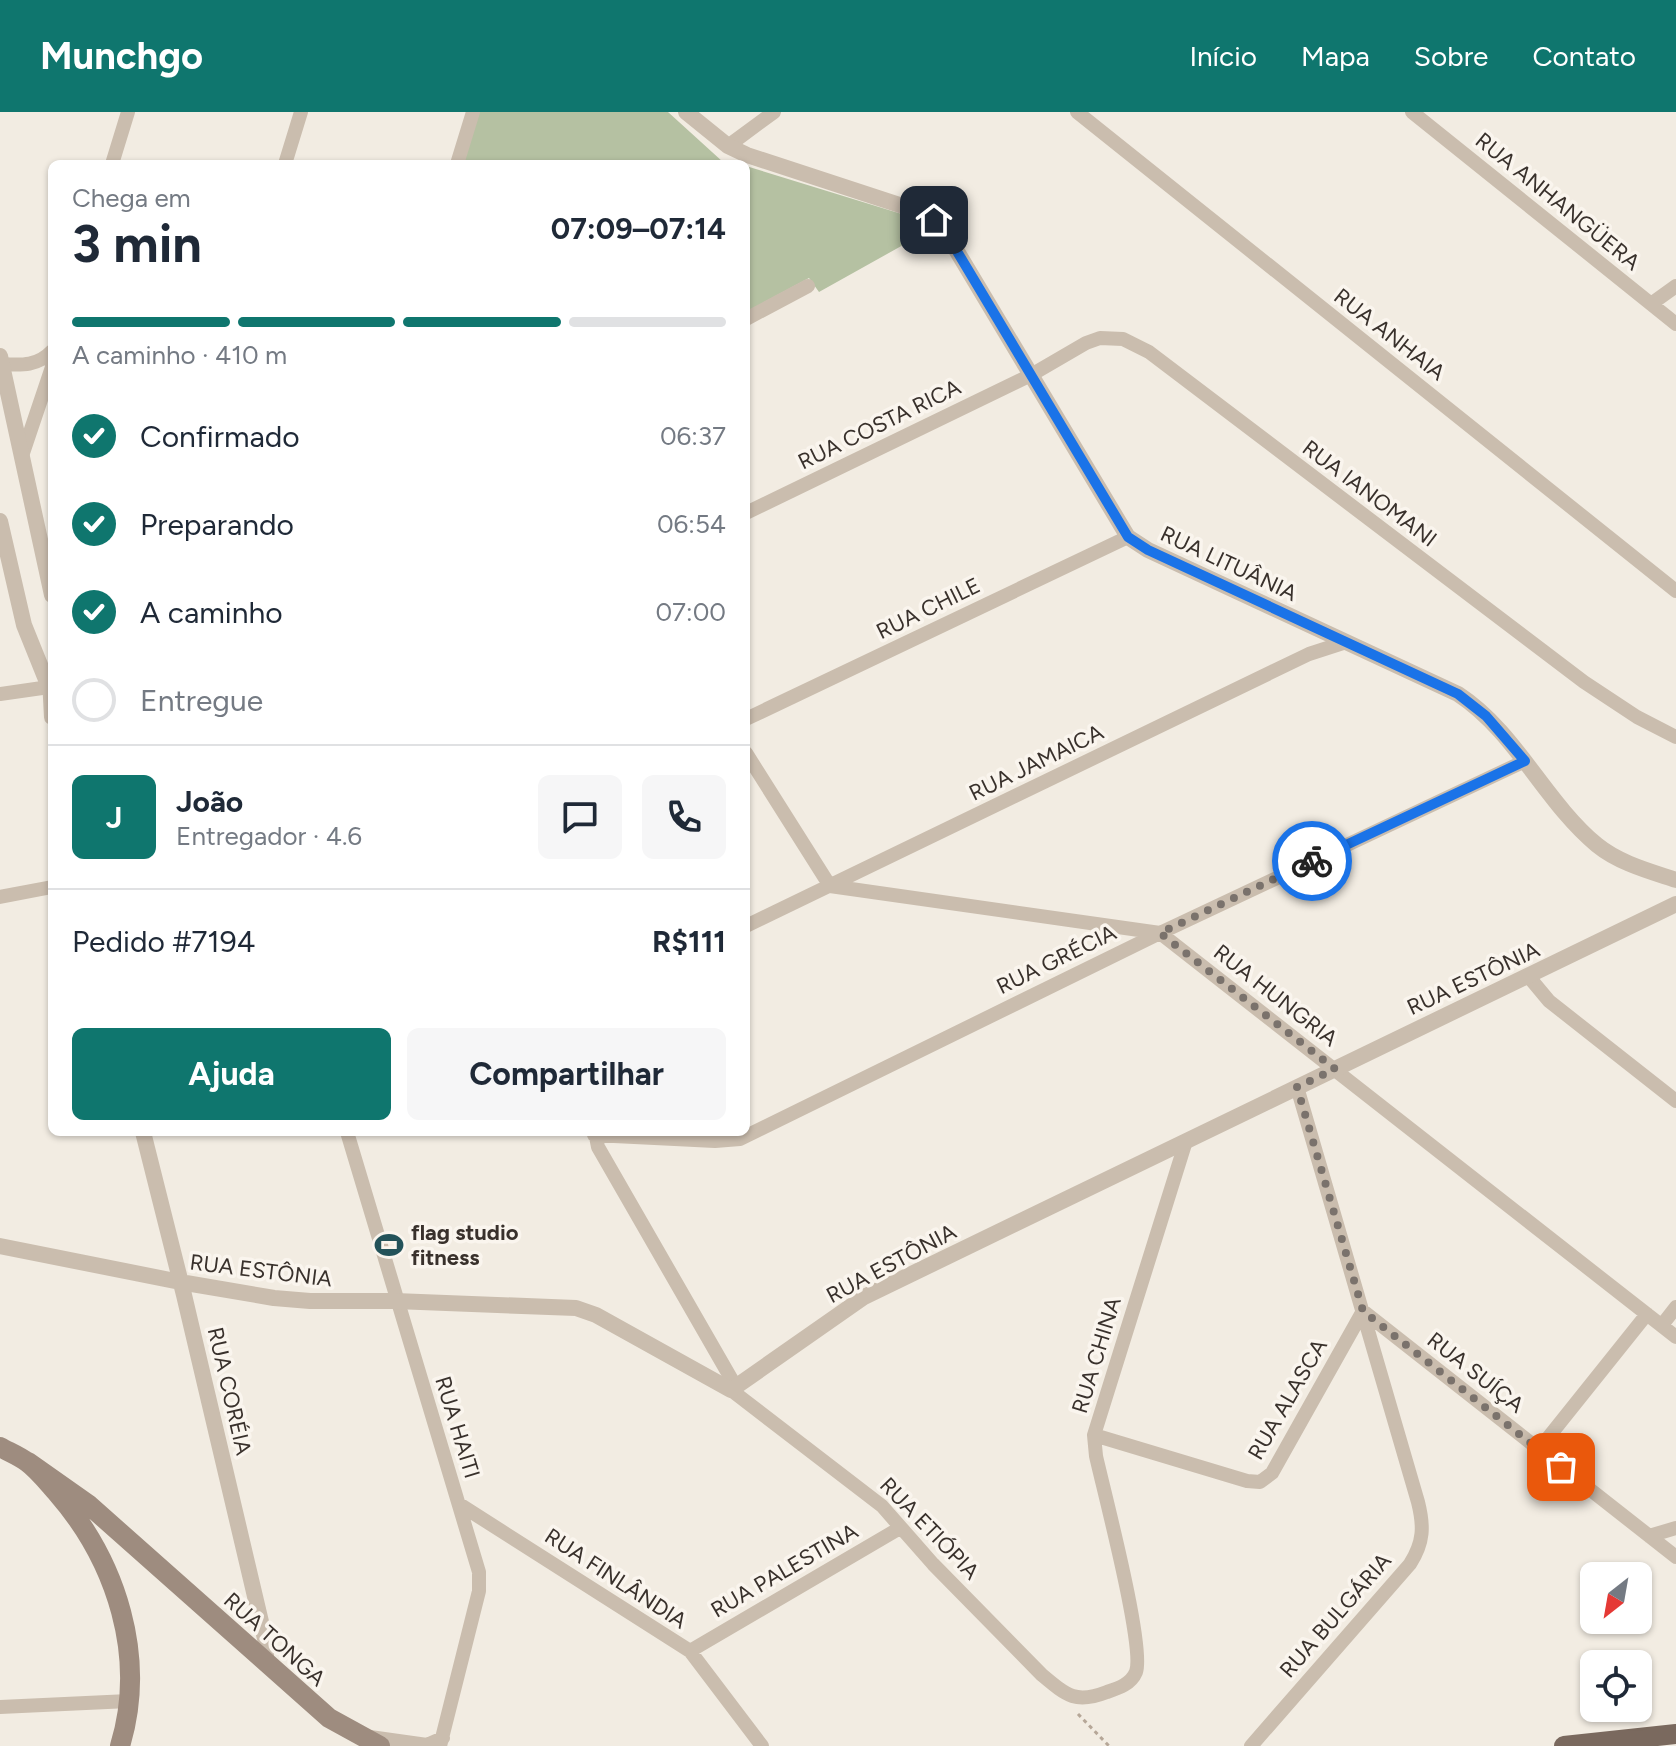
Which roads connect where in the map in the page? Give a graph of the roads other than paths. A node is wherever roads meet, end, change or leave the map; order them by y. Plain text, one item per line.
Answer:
1 (128, 112) edge
2 (301, 112) edge
3 (473, 112) edge
4 (686, 112) edge
5 (774, 112) edge
6 (1077, 112) edge
7 (1412, 112) edge
8 (728, 146) junction
9 (113, 160) edge
10 (286, 160) edge
11 (458, 160) edge
12 (808, 286) dead end
13 (1676, 286) edge
14 (1651, 304) junction
15 (750, 317) edge
16 (1676, 324) edge
17 (48, 354) edge
18 (1, 362) edge
19 (1031, 375) junction
20 (48, 379) edge
21 (22, 456) junction
22 (750, 511) edge
23 (0, 521) edge
24 (1128, 537) junction
25 (48, 576) edge
26 (1676, 591) edge
27 (1346, 642) junction
28 (48, 672) edge
29 (48, 679) edge
30 (0, 694) edge
31 (750, 717) edge
32 (1676, 737) edge
33 (750, 759) edge
34 (1525, 761) junction
35 (1676, 880) edge
36 (830, 886) junction
37 (48, 888) edge
38 (0, 897) edge
39 (1676, 904) edge
40 (750, 924) edge
41 (1160, 933) junction
42 (1529, 977) junction
43 (1335, 1069) junction
44 (1297, 1087) junction
45 (1676, 1101) edge
46 (750, 1134) edge
47 (144, 1136) edge
48 (348, 1136) edge
49 (595, 1136) edge
50 (629, 1136) edge
51 (746, 1136) edge
52 (1186, 1141) junction
53 (0, 1246) edge
54 (180, 1282) junction
55 (395, 1301) junction
56 (1676, 1307) edge
57 (1363, 1311) junction
58 (1647, 1314) junction
59 (1662, 1325) junction
60 (1676, 1337) edge
61 (734, 1389) junction
62 (1094, 1435) junction
63 (0, 1447) edge
64 (1539, 1449) junction
65 (28, 1462) junction
66 (459, 1504) junction
67 (900, 1528) junction
68 (1676, 1528) edge
69 (1649, 1536) junction
70 (146, 1556) junction
71 (1676, 1557) edge
72 (110, 1576) junction
73 (690, 1651) junction
74 (266, 1662) junction
75 (1090, 1699) joint
76 (129, 1701) junction
77 (0, 1707) edge
78 (1676, 1734) edge
79 (357, 1735) junction
80 (441, 1742) edge
81 (120, 1746) edge
82 (380, 1746) edge
83 (762, 1746) edge
84 (1251, 1746) edge
85 (1572, 1746) edge

1 - 9 street
2 - 10 street
3 - 11 street
4 - 8 street, RUA LITUÂNIA
5 - 8 street
6 - 26 street, RUA ANHAIA
7 - 14 street, RUA ANHANGÜERA
8 - 19 street, RUA LITUÂNIA
12 - 15 street
13 - 14 street
14 - 16 street, RUA ANHANGÜERA
17 - 18 street
18 - 21 street
19 - 22 street, RUA COSTA RICA
19 - 24 street, RUA LITUÂNIA
19 - 32 street, RUA IANOMANI
20 - 21 street
21 - 25 street
23 - 28 street
24 - 27 street, RUA LITUÂNIA
24 - 31 street, RUA CHILE
27 - 34 street, RUA LITUÂNIA
27 - 36 street, RUA JAMAICA
29 - 30 street
33 - 36 street
34 - 35 street, RUA LITUÂNIA
34 - 41 street, RUA GRÉCIA
36 - 40 street, RUA JAMAICA
36 - 41 street, RUA HUNGRIA
37 - 38 street
39 - 42 street, RUA ESTÔNIA
41 - 43 street, RUA HUNGRIA
41 - 46 street, RUA GRÉCIA
42 - 43 street, RUA ESTÔNIA
42 - 45 street
43 - 44 street, RUA ESTÔNIA
43 - 58 street, RUA HUNGRIA
44 - 52 street, RUA ESTÔNIA
44 - 57 street, RUA BULGÁRIA
47 - 54 street, RUA CORÉIA
48 - 55 street, RUA HAITI
49 - 61 street, RUA ETIÓPIA
50 - 51 street, RUA GRÉCIA
52 - 61 street, RUA ESTÔNIA
52 - 62 street, RUA CHINA
53 - 54 street, RUA ESTÔNIA
54 - 55 street, RUA ESTÔNIA
54 - 74 street, RUA CORÉIA
55 - 61 street, RUA ESTÔNIA
55 - 66 street, RUA HAITI
56 - 59 street
57 - 62 street, RUA ALASCA
57 - 64 street, RUA SUÍÇA
57 - 84 street, RUA BULGÁRIA
58 - 59 street, RUA HUNGRIA
58 - 64 street
59 - 60 street, RUA HUNGRIA
61 - 67 street, RUA ETIÓPIA
62 - 75 street, RUA CHINA
63 - 65 main road
64 - 69 street, RUA SUÍÇA
65 - 70 main road, RUA TONGA
65 - 72 main road
66 - 73 street, RUA FINLÂNDIA
66 - 80 street, RUA HAITI
67 - 73 street, RUA PALESTINA
67 - 75 street, RUA ETIÓPIA
68 - 69 street
69 - 71 street, RUA SUÍÇA
70 - 72 main road
70 - 74 main road, RUA TONGA
72 - 76 main road
73 - 83 street, RUA FINLÂNDIA
74 - 79 main road, RUA TONGA
76 - 77 street
76 - 81 main road
78 - 85 main road
79 - 80 street, RUA HAITI
79 - 82 main road, RUA TONGA

